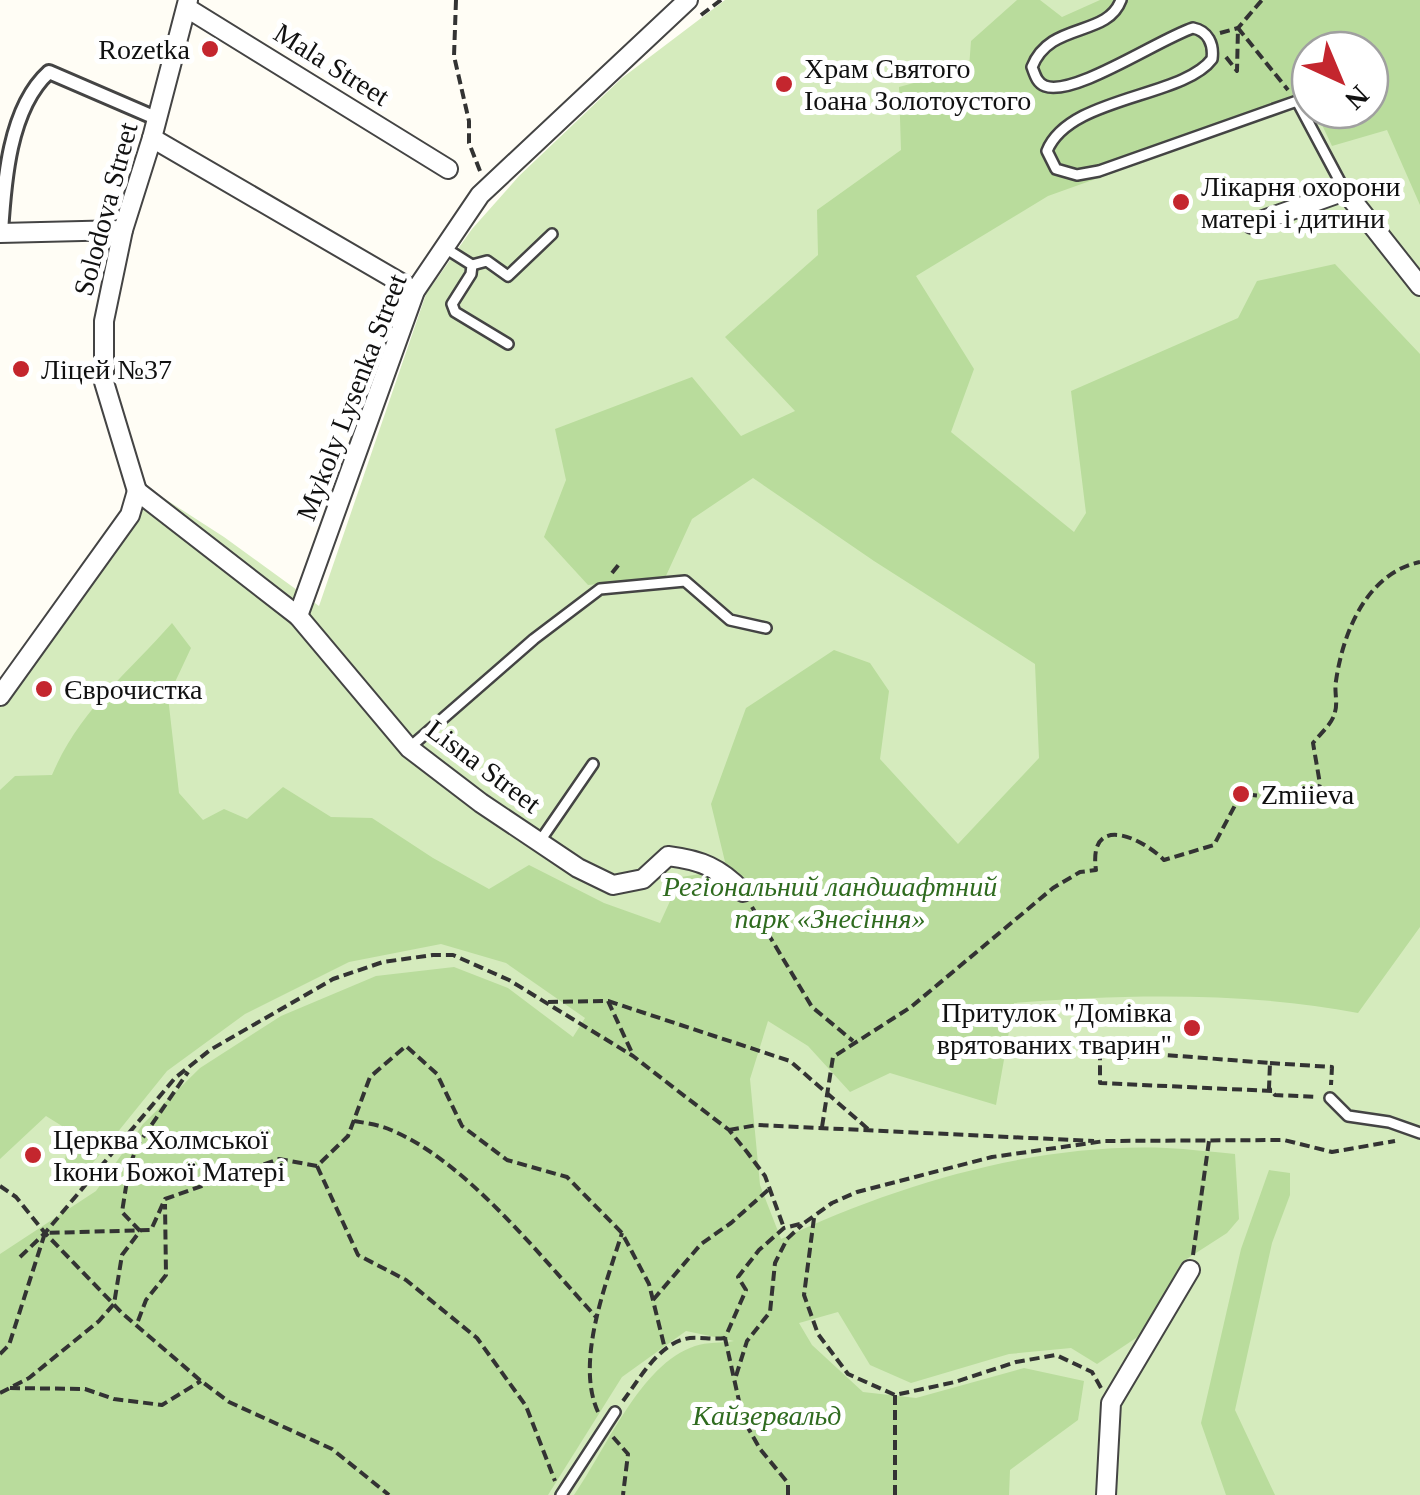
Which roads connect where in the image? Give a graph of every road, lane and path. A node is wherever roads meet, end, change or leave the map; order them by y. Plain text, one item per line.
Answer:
1 (456, 0) edge
2 (722, 0) edge
3 (1121, 0) edge
4 (1262, 0) edge
5 (682, 1) edge
6 (188, 4) edge
7 (688, 24) dead end
8 (1238, 28) junction
9 (1208, 36) junction
10 (1290, 92) edge
11 (1290, 103) edge
12 (158, 119) junction
13 (1312, 130) edge
14 (152, 138) junction
15 (448, 169) dead end
16 (485, 178) dead end
17 (1345, 191) junction
18 (1252, 224) dead end
19 (123, 230) junction
20 (0, 233) edge
21 (552, 234) dead end
22 (444, 248) junction
23 (472, 265) junction
24 (1420, 286) edge
25 (415, 291) junction
26 (508, 344) dead end
27 (138, 491) junction
28 (1420, 562) edge
29 (298, 616) junction
30 (766, 628) dead end
31 (0, 696) edge
32 (409, 748) junction
33 (593, 764) dead end
34 (540, 842) junction
35 (743, 892) joint
36 (608, 1000) junction
37 (545, 1002) junction
38 (854, 1041) junction
39 (633, 1056) junction
40 (1270, 1063) junction
41 (191, 1068) junction
42 (1272, 1092) junction
43 (828, 1094) junction
44 (1330, 1098) junction
45 (354, 1120) junction
46 (822, 1127) junction
47 (868, 1129) junction
48 (729, 1130) junction
49 (1420, 1134) edge
50 (1209, 1140) junction
51 (1400, 1140) dead end
52 (1106, 1142) junction
53 (317, 1166) junction
54 (0, 1186) edge
55 (770, 1188) junction
56 (165, 1199) junction
57 (814, 1218) junction
58 (804, 1223) junction
59 (784, 1228) junction
60 (140, 1231) junction
61 (45, 1233) junction
62 (622, 1233) junction
63 (20, 1257) dead end
64 (1190, 1270) joint
65 (653, 1300) junction
66 (114, 1304) junction
67 (596, 1317) junction
68 (138, 1323) junction
69 (725, 1338) junction
70 (665, 1349) junction
71 (0, 1354) edge
72 (734, 1380) junction
73 (201, 1382) junction
74 (6, 1388) junction
75 (0, 1392) edge
76 (895, 1395) junction
77 (1111, 1403) junction
78 (615, 1412) joint
79 (605, 1428) junction
80 (389, 1495) edge
81 (560, 1495) edge
82 (622, 1495) edge
83 (788, 1495) edge
84 (895, 1495) edge
85 (1106, 1495) edge

1 - 16 path
2 - 7 path
3 - 9 lane
4 - 8 path
5 - 22 street, Mykoly Lysenka Street
6 - 12 street, Solodova Street
6 - 15 street, Mala Street
8 - 9 path
8 - 9 path
8 - 10 path
9 - 11 lane
12 - 14 street, Solodova Street
12 - 20 street
13 - 17 lane
14 - 19 street, Solodova Street
14 - 25 street
17 - 18 street
17 - 24 street
19 - 20 street
19 - 27 street, Solodova Street
21 - 23 lane
22 - 23 lane
22 - 25 street, Mykoly Lysenka Street
23 - 26 lane
25 - 29 street, Mykoly Lysenka Street
27 - 29 street, Lisna Street
27 - 31 street
28 - 38 path
29 - 32 street, Lisna Street
30 - 32 lane
32 - 34 street, Lisna Street
33 - 34 lane
34 - 35 street, Lisna Street
35 - 38 path
36 - 37 path
36 - 39 path
36 - 43 path
37 - 39 path
37 - 41 path
38 - 43 path
39 - 48 path
40 - 42 path
40 - 42 path
40 - 44 path
41 - 60 path
41 - 61 path
42 - 44 path
43 - 46 path
43 - 47 path
44 - 49 lane
45 - 53 path
45 - 62 path
45 - 67 path
46 - 47 path
46 - 48 path
47 - 52 path
48 - 55 path
50 - 51 path
50 - 52 path
50 - 64 path
52 - 57 path
53 - 56 path
53 - 81 path
54 - 61 path
55 - 59 path
55 - 65 path
56 - 60 path
56 - 68 path
57 - 58 path
57 - 76 path
58 - 59 path
58 - 72 path
59 - 69 path
60 - 61 path
60 - 66 path
61 - 63 path
61 - 66 path
61 - 71 path
62 - 65 path
62 - 67 path
64 - 77 street
65 - 70 path
66 - 68 path
66 - 74 path
67 - 79 path
68 - 73 path
69 - 70 path
69 - 72 path
70 - 78 path
72 - 83 path
73 - 74 path
73 - 80 path
74 - 75 path
76 - 77 path
76 - 84 path
77 - 85 street
78 - 79 lane
79 - 81 lane
79 - 82 path

